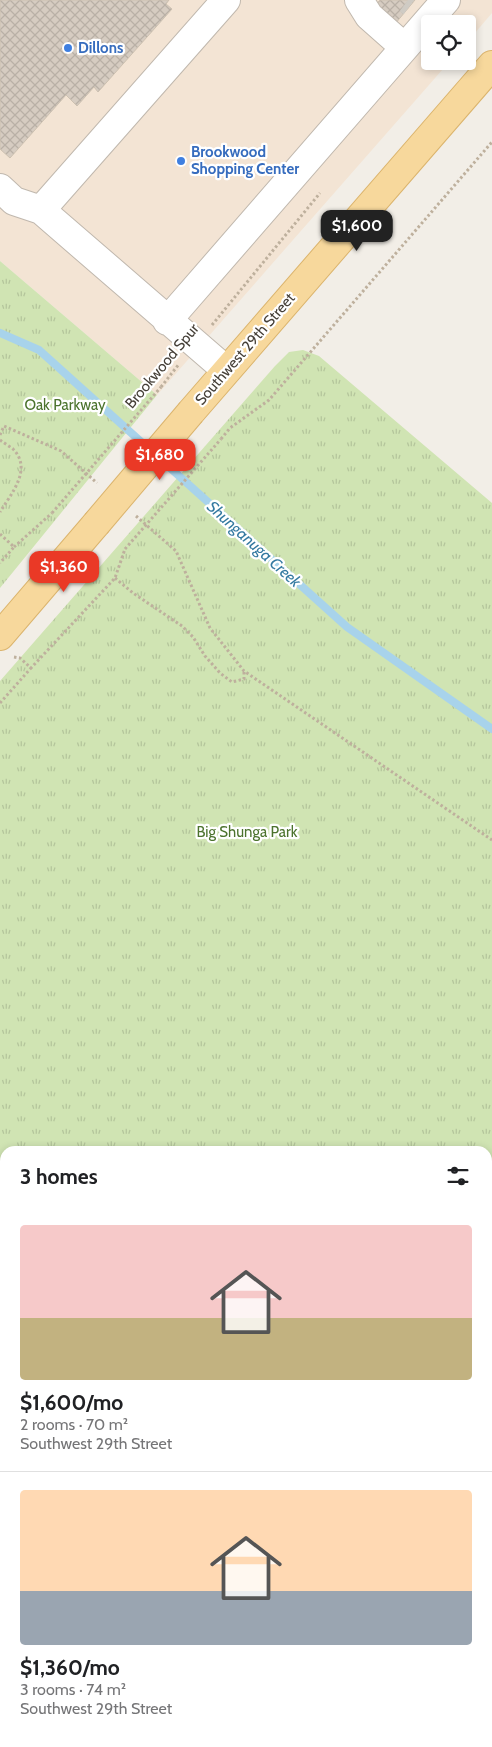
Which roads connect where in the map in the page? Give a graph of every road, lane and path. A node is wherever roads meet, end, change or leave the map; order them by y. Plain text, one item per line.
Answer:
1 (226, 0) edge
2 (359, 0) edge
3 (429, 7) edge
4 (404, 47) junction
5 (492, 65) edge
6 (492, 142) edge
7 (0, 188) edge
8 (320, 193) dead end
9 (41, 210) junction
10 (168, 321) junction
11 (195, 345) junction
12 (226, 370) junction
13 (0, 435) edge
14 (0, 440) edge
15 (104, 489) dead end
16 (0, 512) edge
17 (133, 514) dead end
18 (0, 534) edge
19 (14, 547) junction
20 (0, 564) edge
21 (115, 578) junction
22 (3, 646) edge
23 (31, 668) junction
24 (244, 671) junction
25 (0, 703) edge
26 (492, 840) edge

1 - 9 lane
2 - 4 lane
3 - 4 lane
4 - 10 lane
5 - 12 main road, Southwest 29th Street
6 - 21 path, bridge
7 - 9 lane
8 - 11 path, Brookwood Spur
9 - 10 lane
10 - 11 lane
11 - 12 lane
11 - 19 path, Brookwood Spur, bridge
12 - 22 main road, Southwest 29th Street, bridge
13 - 15 path
14 - 16 path
17 - 24 path
18 - 19 path
19 - 20 path, Brookwood Spur
21 - 23 path
21 - 24 path
22 - 23 path
23 - 25 path
24 - 26 path

